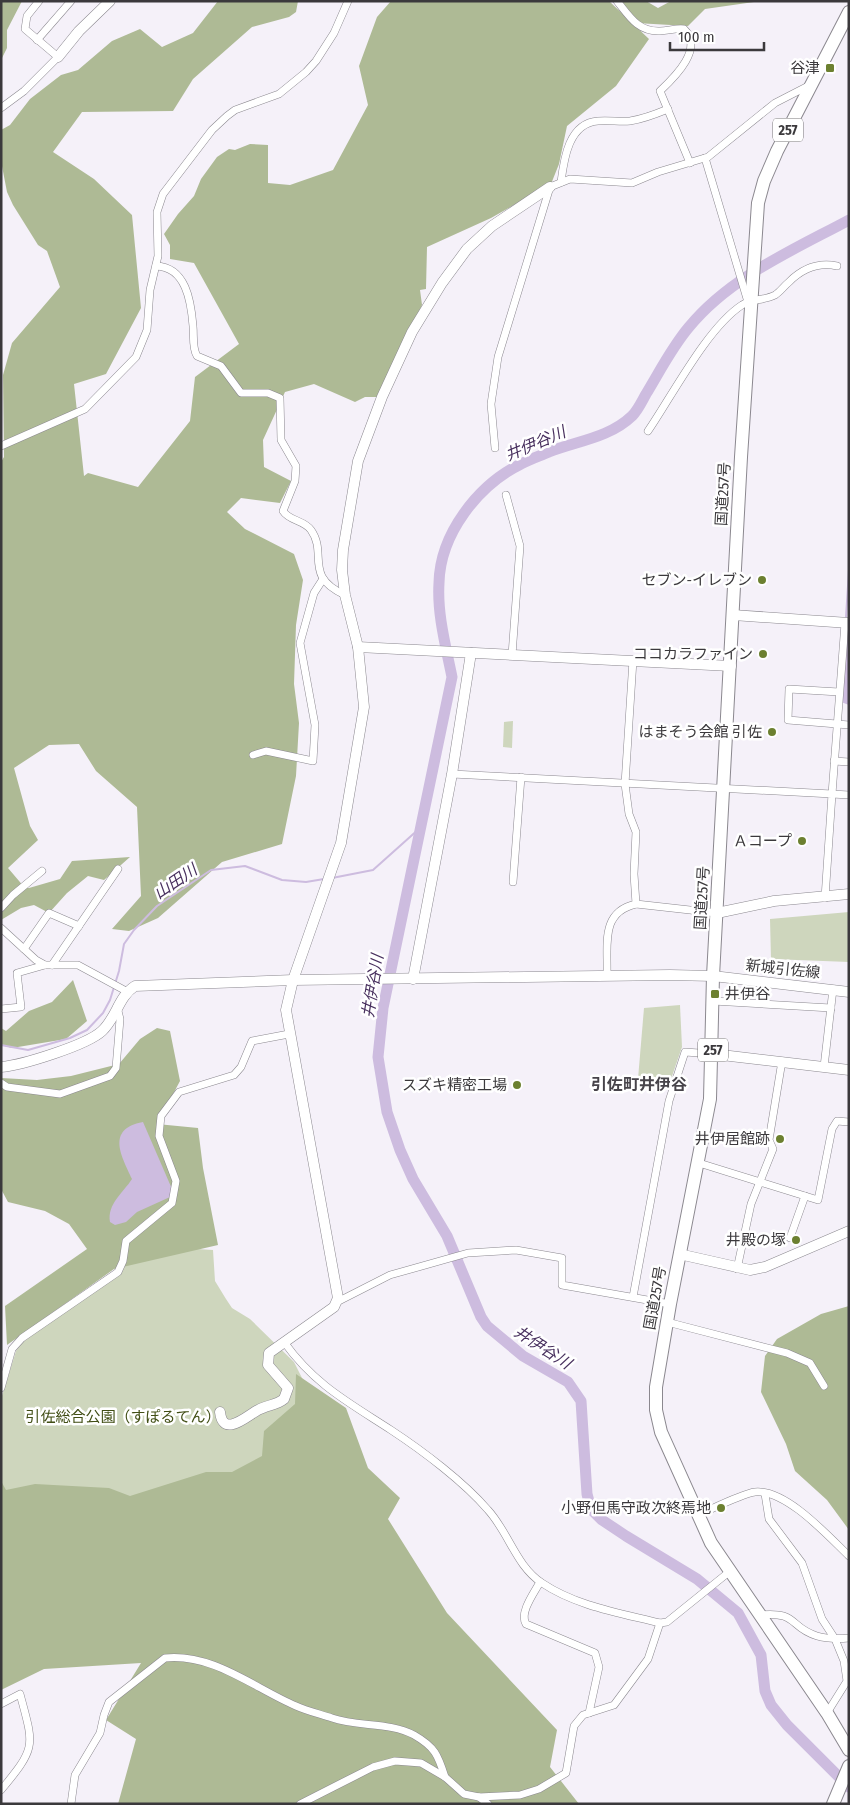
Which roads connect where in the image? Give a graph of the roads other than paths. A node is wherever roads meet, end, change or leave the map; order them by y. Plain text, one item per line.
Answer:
1 (39, 1) edge
2 (72, 1) edge
3 (110, 1) edge
4 (348, 1) edge
5 (617, 1) edge
6 (849, 12) edge
7 (37, 40) junction
8 (58, 58) junction
9 (812, 84) junction
10 (1, 108) edge
11 (668, 109) junction
12 (705, 158) junction
13 (690, 163) junction
14 (561, 182) junction
15 (550, 187) junction
16 (156, 266) junction
17 (837, 266) dead end
18 (749, 298) junction
19 (648, 432) dead end
20 (1, 446) edge
21 (495, 448) dead end
22 (506, 494) dead end
23 (323, 579) junction
24 (345, 595) junction
25 (733, 615) junction
26 (847, 623) edge
27 (358, 647) junction
28 (468, 653) junction
29 (512, 655) junction
30 (633, 660) junction
31 (731, 666) junction
32 (839, 692) junction
33 (837, 724) junction
34 (849, 725) edge
35 (254, 755) dead end
36 (834, 761) junction
37 (849, 762) edge
38 (452, 774) junction
39 (521, 776) junction
40 (625, 784) junction
41 (724, 788) junction
42 (832, 794) junction
43 (849, 795) edge
44 (118, 869) dead end
45 (42, 871) dead end
46 (513, 882) dead end
47 (849, 894) edge
48 (825, 898) junction
49 (636, 904) junction
50 (1, 908) edge
51 (717, 913) junction
52 (79, 926) junction
53 (2, 930) edge
54 (24, 949) junction
55 (48, 965) junction
56 (607, 975) junction
57 (713, 976) junction
58 (408, 979) junction
59 (293, 980) junction
60 (833, 989) junction
61 (124, 990) junction
62 (849, 992) edge
63 (713, 1000) junction
64 (117, 1006) junction
65 (831, 1008) junction
66 (1, 1009) edge
67 (289, 1034) junction
68 (713, 1054) junction
69 (782, 1061) junction
70 (1, 1067) edge
71 (824, 1067) junction
72 (849, 1070) edge
73 (1, 1083) edge
74 (849, 1122) edge
75 (699, 1163) junction
76 (759, 1181) junction
77 (805, 1196) junction
78 (849, 1230) edge
79 (790, 1238) dead end
80 (679, 1254) junction
81 (737, 1269) junction
82 (632, 1297) junction
83 (337, 1302) junction
84 (670, 1304) junction
85 (667, 1322) junction
86 (284, 1342) junction
87 (824, 1386) dead end
88 (1, 1388) edge
89 (220, 1412) dead end
90 (765, 1494) junction
91 (698, 1515) junction
92 (849, 1556) edge
93 (730, 1572) junction
94 (540, 1582) junction
95 (758, 1614) junction
96 (660, 1623) junction
97 (849, 1638) edge
98 (835, 1639) junction
99 (1, 1704) edge
100 (589, 1713) junction
101 (827, 1713) junction
102 (849, 1750) edge
103 (849, 1766) edge
104 (444, 1776) junction
105 (1, 1790) edge
106 (479, 1797) junction
107 (835, 1798) edge
108 (71, 1804) edge
109 (300, 1804) edge
110 (488, 1804) edge

1 - 7 street
2 - 7 street
3 - 8 street
4 - 16 street
5 - 11 street
6 - 9 highway, 国道257号 / 257
7 - 8 street
8 - 10 street
9 - 12 street
9 - 18 highway, 国道257号 / 257
11 - 13 street
11 - 14 street
12 - 13 street
12 - 18 street
13 - 14 street
14 - 15 street
15 - 21 street
15 - 24 street
16 - 20 street
16 - 23 street
17 - 18 street
18 - 19 street
18 - 25 highway, 国道257号 / 257
22 - 29 street
23 - 24 street
23 - 35 street
24 - 27 street
25 - 26 street
25 - 31 highway, 国道257号 / 257
26 - 32 street
27 - 28 street
27 - 59 street
28 - 29 street
28 - 38 street
29 - 30 street
30 - 31 street
30 - 40 street
31 - 41 highway, 国道257号 / 257
32 - 33 street
32 - 33 street
33 - 34 street
33 - 36 street
36 - 37 street
36 - 42 street
38 - 39 street
38 - 58 street
39 - 40 street
39 - 46 street
40 - 41 street
40 - 49 street
41 - 42 street
41 - 51 highway, 国道257号 / 257
42 - 43 street
42 - 48 street
44 - 52 street
45 - 50 street
47 - 48 street
48 - 51 street
49 - 51 street
49 - 56 street
51 - 57 highway, 国道257号 / 257
52 - 54 street
52 - 55 street
53 - 54 street
54 - 55 street
55 - 61 street
55 - 66 street
56 - 57 street, 新城引佐線
56 - 58 street, 新城引佐線
57 - 60 street, 新城引佐線
57 - 63 highway, 国道257号 / 257
58 - 59 street, 新城引佐線
59 - 61 street, 新城引佐線
59 - 67 street
60 - 62 street, 新城引佐線
60 - 65 street
61 - 64 street
63 - 65 street
63 - 68 highway, 国道257号 / 257
64 - 70 street
64 - 73 street
65 - 71 street
67 - 83 street
67 - 88 street
68 - 69 street
68 - 75 highway, 国道257号 / 257
68 - 82 street
69 - 71 street
69 - 76 street
71 - 72 street
74 - 77 street
75 - 76 street
75 - 80 highway, 国道257号 / 257
76 - 77 street
76 - 81 street
77 - 79 street
78 - 81 street
80 - 81 street
80 - 84 highway, 国道257号 / 257
82 - 83 street
82 - 84 street
83 - 86 street
84 - 85 highway, 国道257号 / 257
85 - 87 street
85 - 91 highway, 国道257号 / 257
86 - 89 street
86 - 94 street
90 - 91 street
90 - 92 street
90 - 98 street
91 - 93 highway, 国道257号 / 257
93 - 95 highway, 国道257号 / 257
93 - 96 street
94 - 96 street
94 - 100 street
95 - 98 street
95 - 101 highway, 国道257号 / 257
96 - 100 street
97 - 98 street
98 - 101 street
99 - 105 street
100 - 106 street
101 - 102 highway, 国道257号 / 257
103 - 107 highway
104 - 106 street
104 - 108 street
104 - 109 street
106 - 110 street

